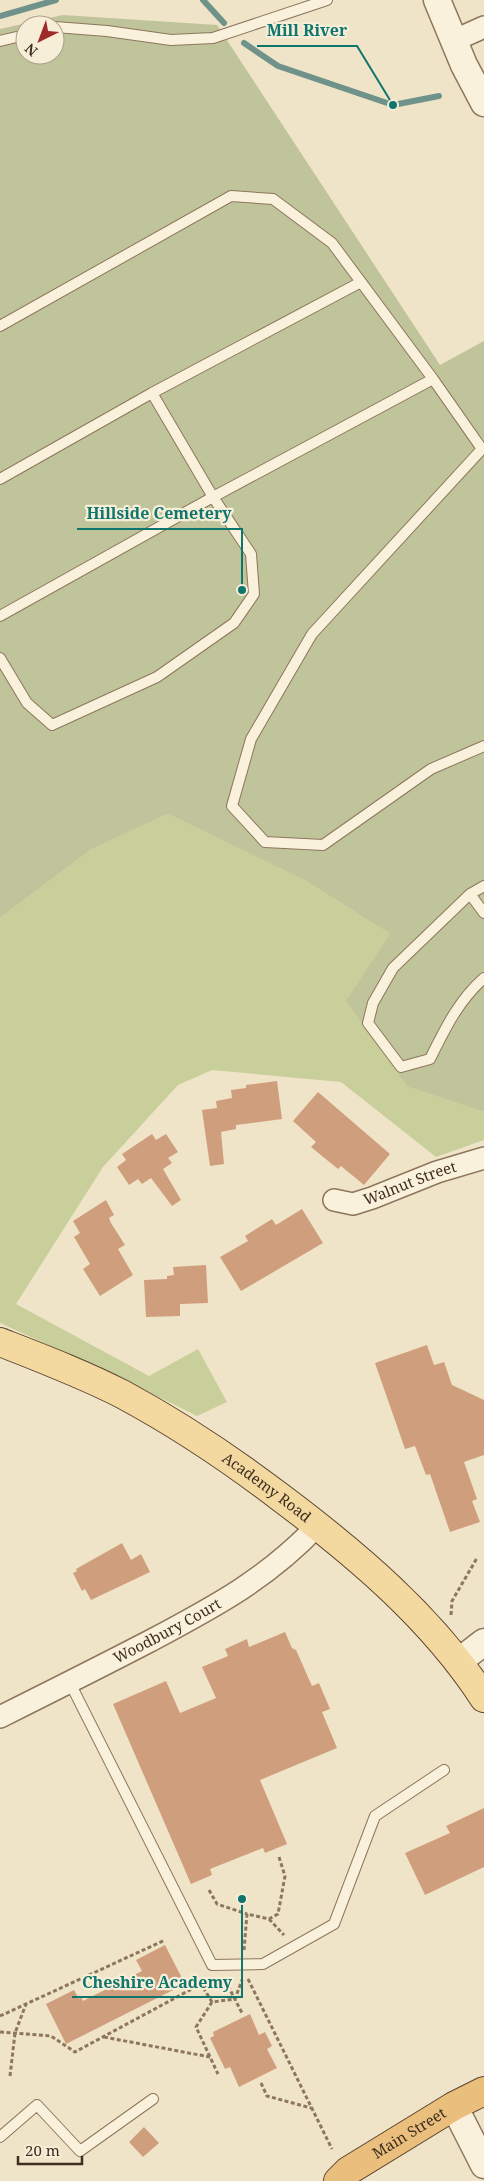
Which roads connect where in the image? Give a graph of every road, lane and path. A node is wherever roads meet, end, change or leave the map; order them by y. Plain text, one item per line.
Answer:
1 (327, 0) edge
2 (437, 0) edge
3 (484, 27) edge
4 (65, 28) edge
5 (15, 37) edge
6 (453, 40) junction
7 (0, 41) edge
8 (484, 103) edge
9 (361, 282) junction
10 (0, 326) edge
11 (433, 379) junction
12 (152, 393) junction
13 (0, 479) edge
14 (213, 497) junction
15 (0, 616) edge
16 (0, 658) edge
17 (484, 746) edge
18 (484, 886) edge
19 (470, 894) junction
20 (484, 913) edge
21 (484, 978) edge
22 (484, 1158) edge
23 (334, 1200) dead end
24 (0, 1342) edge
25 (318, 1526) junction
26 (477, 1558) dead end
27 (451, 1618) dead end
28 (484, 1642) edge
29 (458, 1662) junction
30 (70, 1683) junction
31 (484, 1698) edge
32 (0, 1717) edge
33 (444, 1770) dead end
34 (279, 1858) dead end
35 (210, 1890) dead end
36 (246, 1914) junction
37 (269, 1919) junction
38 (165, 1940) dead end
39 (294, 1947) junction
40 (243, 1956) dead end
41 (223, 1977) dead end
42 (208, 1981) dead end
43 (201, 1984) junction
44 (234, 1999) junction
45 (212, 2002) junction
46 (27, 2003) junction
47 (242, 2013) dead end
48 (0, 2016) edge
49 (0, 2032) edge
50 (15, 2033) junction
51 (103, 2037) junction
52 (210, 2057) junction
53 (218, 2074) dead end
54 (10, 2076) dead end
55 (261, 2083) dead end
56 (484, 2091) edge
57 (153, 2099) dead end
58 (454, 2106) junction
59 (312, 2108) junction
60 (0, 2137) edge
61 (332, 2149) dead end
62 (484, 2164) edge
63 (338, 2181) edge

1 - 4 lane
2 - 6 street
3 - 6 street
5 - 7 lane
6 - 8 street
9 - 10 lane
9 - 11 lane
9 - 12 lane
11 - 14 lane
11 - 17 lane
12 - 13 lane
12 - 14 lane
14 - 15 lane
14 - 16 lane
18 - 19 lane
19 - 20 lane
19 - 21 lane
22 - 23 street, Walnut Street
24 - 25 main road, Academy Road
25 - 29 main road, Academy Road
25 - 30 street, Woodbury Court
26 - 27 path
28 - 29 street
29 - 31 main road, Academy Road
30 - 32 street, Woodbury Court
30 - 39 lane
33 - 39 lane
34 - 37 path
35 - 36 path
36 - 37 path
36 - 40 path
37 - 39 path
38 - 46 path
41 - 44 path
42 - 43 path
43 - 45 path
43 - 51 path
44 - 45 path
44 - 47 path
44 - 59 path
45 - 52 path
46 - 48 path
46 - 50 path
49 - 50 path
50 - 51 path
50 - 54 path
51 - 52 path
52 - 53 path
55 - 59 path
56 - 58 highway, Main Street
57 - 60 lane
58 - 62 street
58 - 63 highway, Main Street
59 - 61 path

